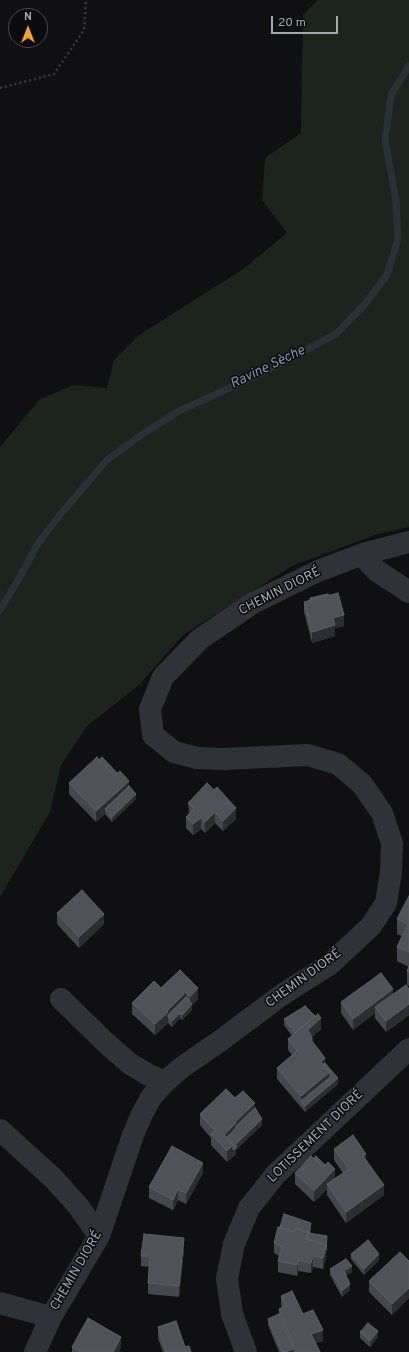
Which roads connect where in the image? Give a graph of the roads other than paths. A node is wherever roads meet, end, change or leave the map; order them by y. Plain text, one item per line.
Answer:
1 (409, 542) edge
2 (363, 554) junction
3 (409, 592) edge
4 (400, 842) edge
5 (61, 999) dead end
6 (409, 1048) edge
7 (164, 1082) junction
8 (0, 1130) edge
9 (99, 1236) junction
10 (0, 1303) edge
11 (51, 1318) junction
12 (35, 1352) edge
13 (246, 1352) edge

1 - 2 street, CHEMIN DIORÉ
2 - 3 street
2 - 4 street, CHEMIN DIORÉ
4 - 7 street, CHEMIN DIORÉ
5 - 7 street
6 - 13 street, LOTISSEMENT DIORÉ
7 - 9 street, CHEMIN DIORÉ
8 - 9 street
9 - 11 street, CHEMIN DIORÉ
10 - 11 street
11 - 12 street, CHEMIN DIORÉ

